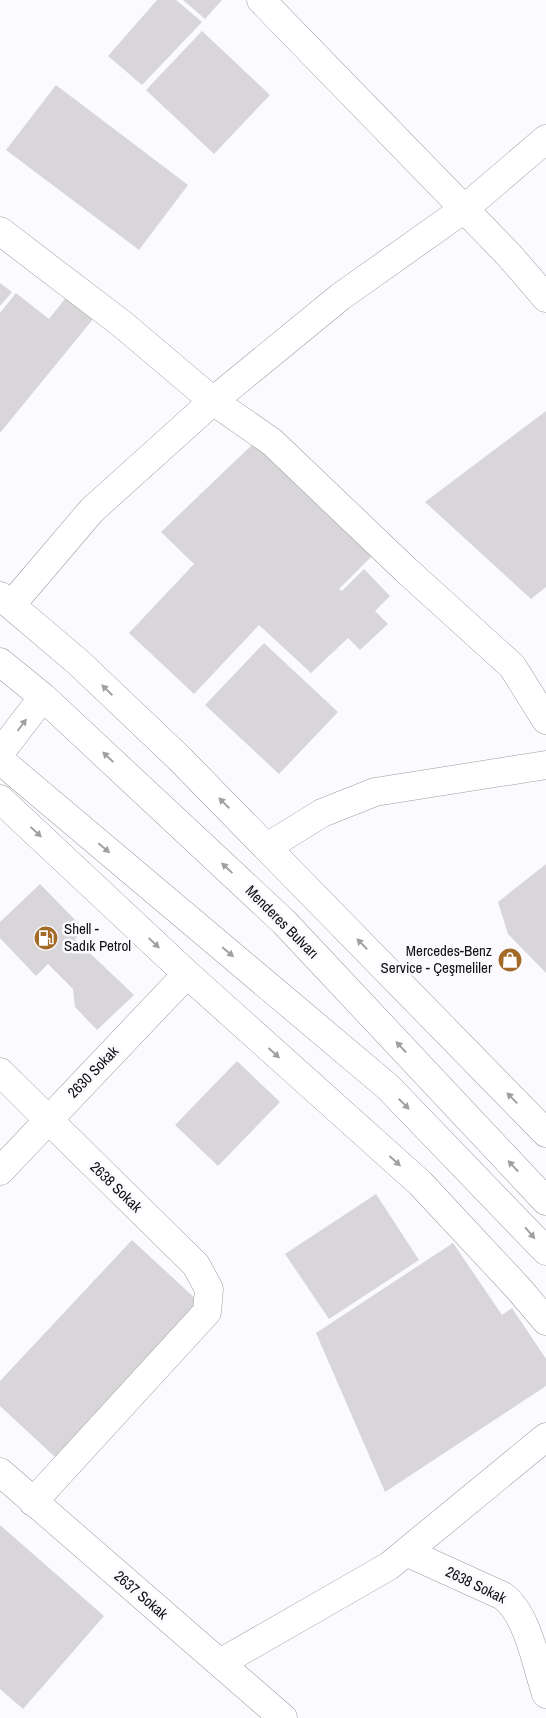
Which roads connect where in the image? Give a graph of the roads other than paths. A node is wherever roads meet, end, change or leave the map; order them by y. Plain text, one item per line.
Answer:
1 (261, 0) edge
2 (546, 139) edge
3 (464, 209) junction
4 (0, 231) edge
5 (546, 298) edge
6 (213, 401) junction
7 (6, 600) edge
8 (0, 662) edge
9 (44, 697) junction
10 (546, 720) edge
11 (0, 753) edge
12 (0, 760) edge
13 (546, 765) edge
14 (0, 799) edge
15 (267, 847) junction
16 (187, 974) junction
17 (0, 1072) edge
18 (46, 1120) junction
19 (546, 1133) edge
20 (0, 1170) edge
21 (546, 1201) edge
22 (546, 1251) edge
23 (546, 1321) edge
24 (546, 1437) edge
25 (0, 1472) edge
26 (33, 1502) junction
27 (406, 1552) junction
28 (220, 1663) junction
29 (546, 1694) edge
30 (283, 1718) edge

1 - 3 street
2 - 3 street
3 - 5 street
3 - 6 street
4 - 6 street
6 - 7 street
6 - 10 street
15 -> 7 street
8 - 9 street, Menderes Bulvarı
11 -> 9 street
21 -> 9 street, Menderes Bulvarı
12 -> 22 street
13 - 15 street
14 -> 16 street
19 -> 15 street
16 - 18 street, 2630 Sokak
16 -> 23 street
17 - 18 street, 2638 Sokak
18 - 20 street, 2630 Sokak
18 - 26 street, 2638 Sokak
24 - 27 street
25 - 26 street, 2637 Sokak
26 - 28 street, 2637 Sokak
27 - 28 street
27 - 29 street, 2638 Sokak
28 - 30 street, 2637 Sokak

